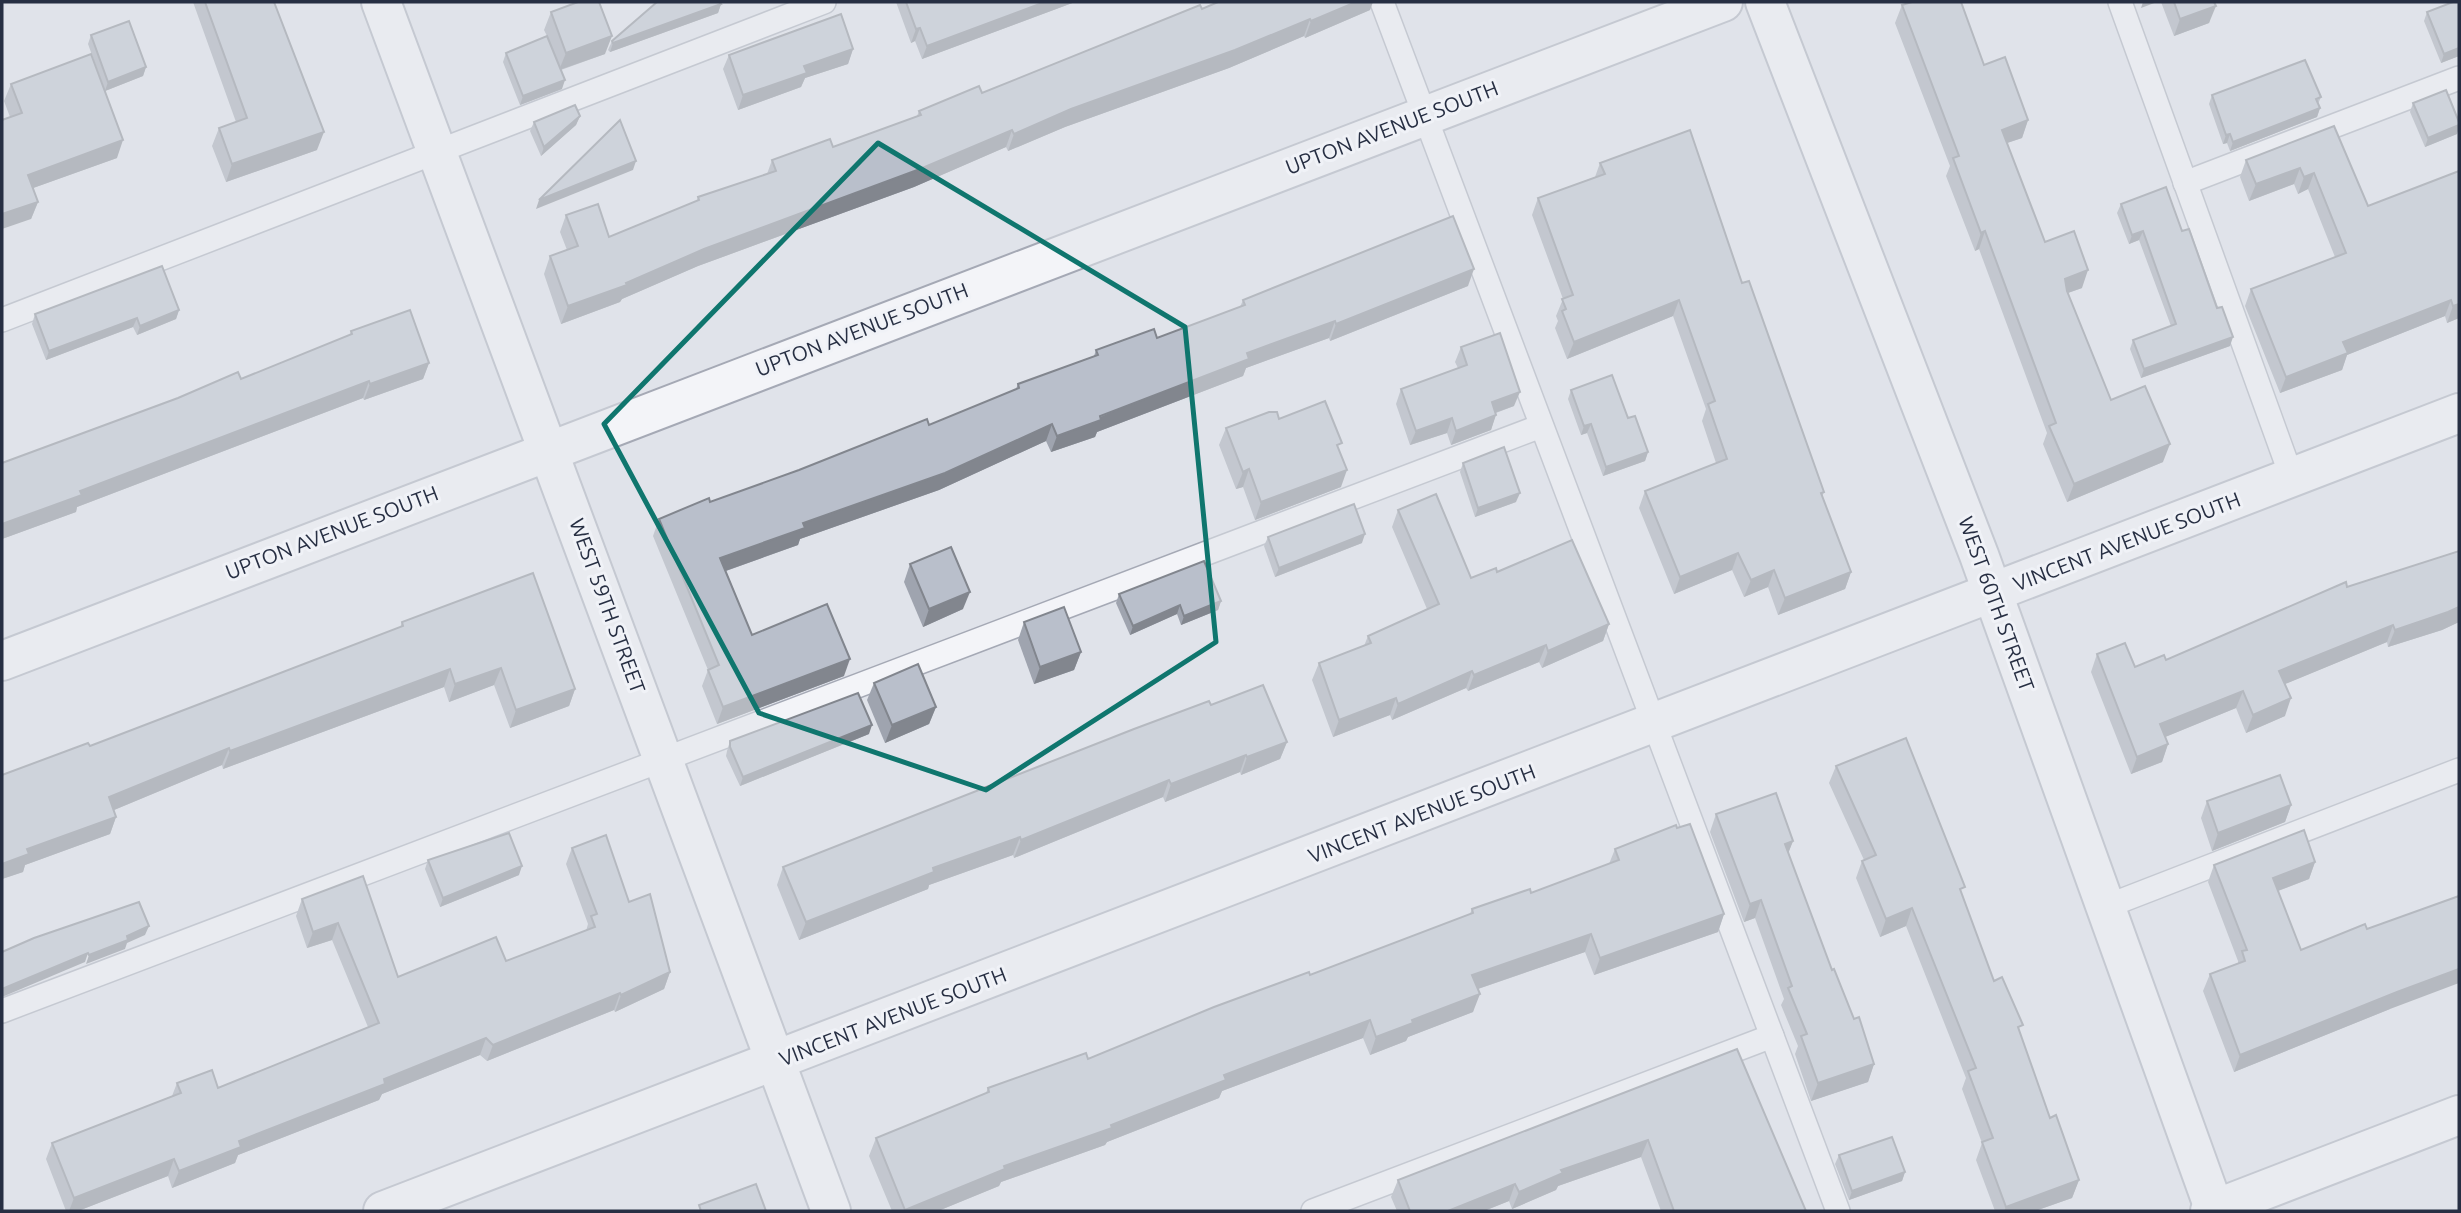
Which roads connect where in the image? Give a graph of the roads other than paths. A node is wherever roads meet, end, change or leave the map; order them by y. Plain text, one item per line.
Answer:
1 (381, 2) edge
2 (824, 2) edge
3 (1382, 2) edge
4 (1723, 2) edge
5 (1765, 2) edge
6 (2120, 2) edge
7 (2459, 78) edge
8 (1424, 116) junction
9 (437, 151) junction
10 (2185, 183) junction
11 (2, 320) edge
12 (2459, 413) edge
13 (1541, 426) junction
14 (548, 449) junction
15 (2292, 478) junction
16 (1993, 595) junction
17 (2, 661) edge
18 (1654, 725) junction
19 (664, 760) junction
20 (2459, 770) edge
21 (2105, 907) junction
22 (2, 1011) edge
23 (1772, 1036) junction
24 (775, 1062) junction
25 (2459, 1115) edge
26 (383, 1211) edge
27 (831, 1211) edge
28 (1314, 1211) edge
29 (1838, 1211) edge
30 (2213, 1211) edge

1 - 9 street, WEST 59TH STREET
2 - 9 lane
3 - 8 lane
4 - 8 street, UPTON AVENUE SOUTH
5 - 16 street, WEST 60TH STREET
6 - 10 lane
7 - 10 lane
8 - 13 lane
8 - 14 street, UPTON AVENUE SOUTH
9 - 11 lane
9 - 14 street, WEST 59TH STREET
10 - 15 lane
12 - 15 street, VINCENT AVENUE SOUTH
13 - 18 lane
13 - 19 lane
14 - 17 street, UPTON AVENUE SOUTH
14 - 19 street, WEST 59TH STREET
15 - 16 street, VINCENT AVENUE SOUTH
16 - 18 street, VINCENT AVENUE SOUTH
16 - 21 street, WEST 60TH STREET
18 - 23 lane
18 - 24 street, VINCENT AVENUE SOUTH
19 - 22 lane
19 - 24 street, WEST 59TH STREET
20 - 21 lane
21 - 30 street, WEST 60TH STREET
23 - 28 lane
23 - 29 lane
24 - 26 street, VINCENT AVENUE SOUTH
24 - 27 street, WEST 59TH STREET
25 - 30 street

